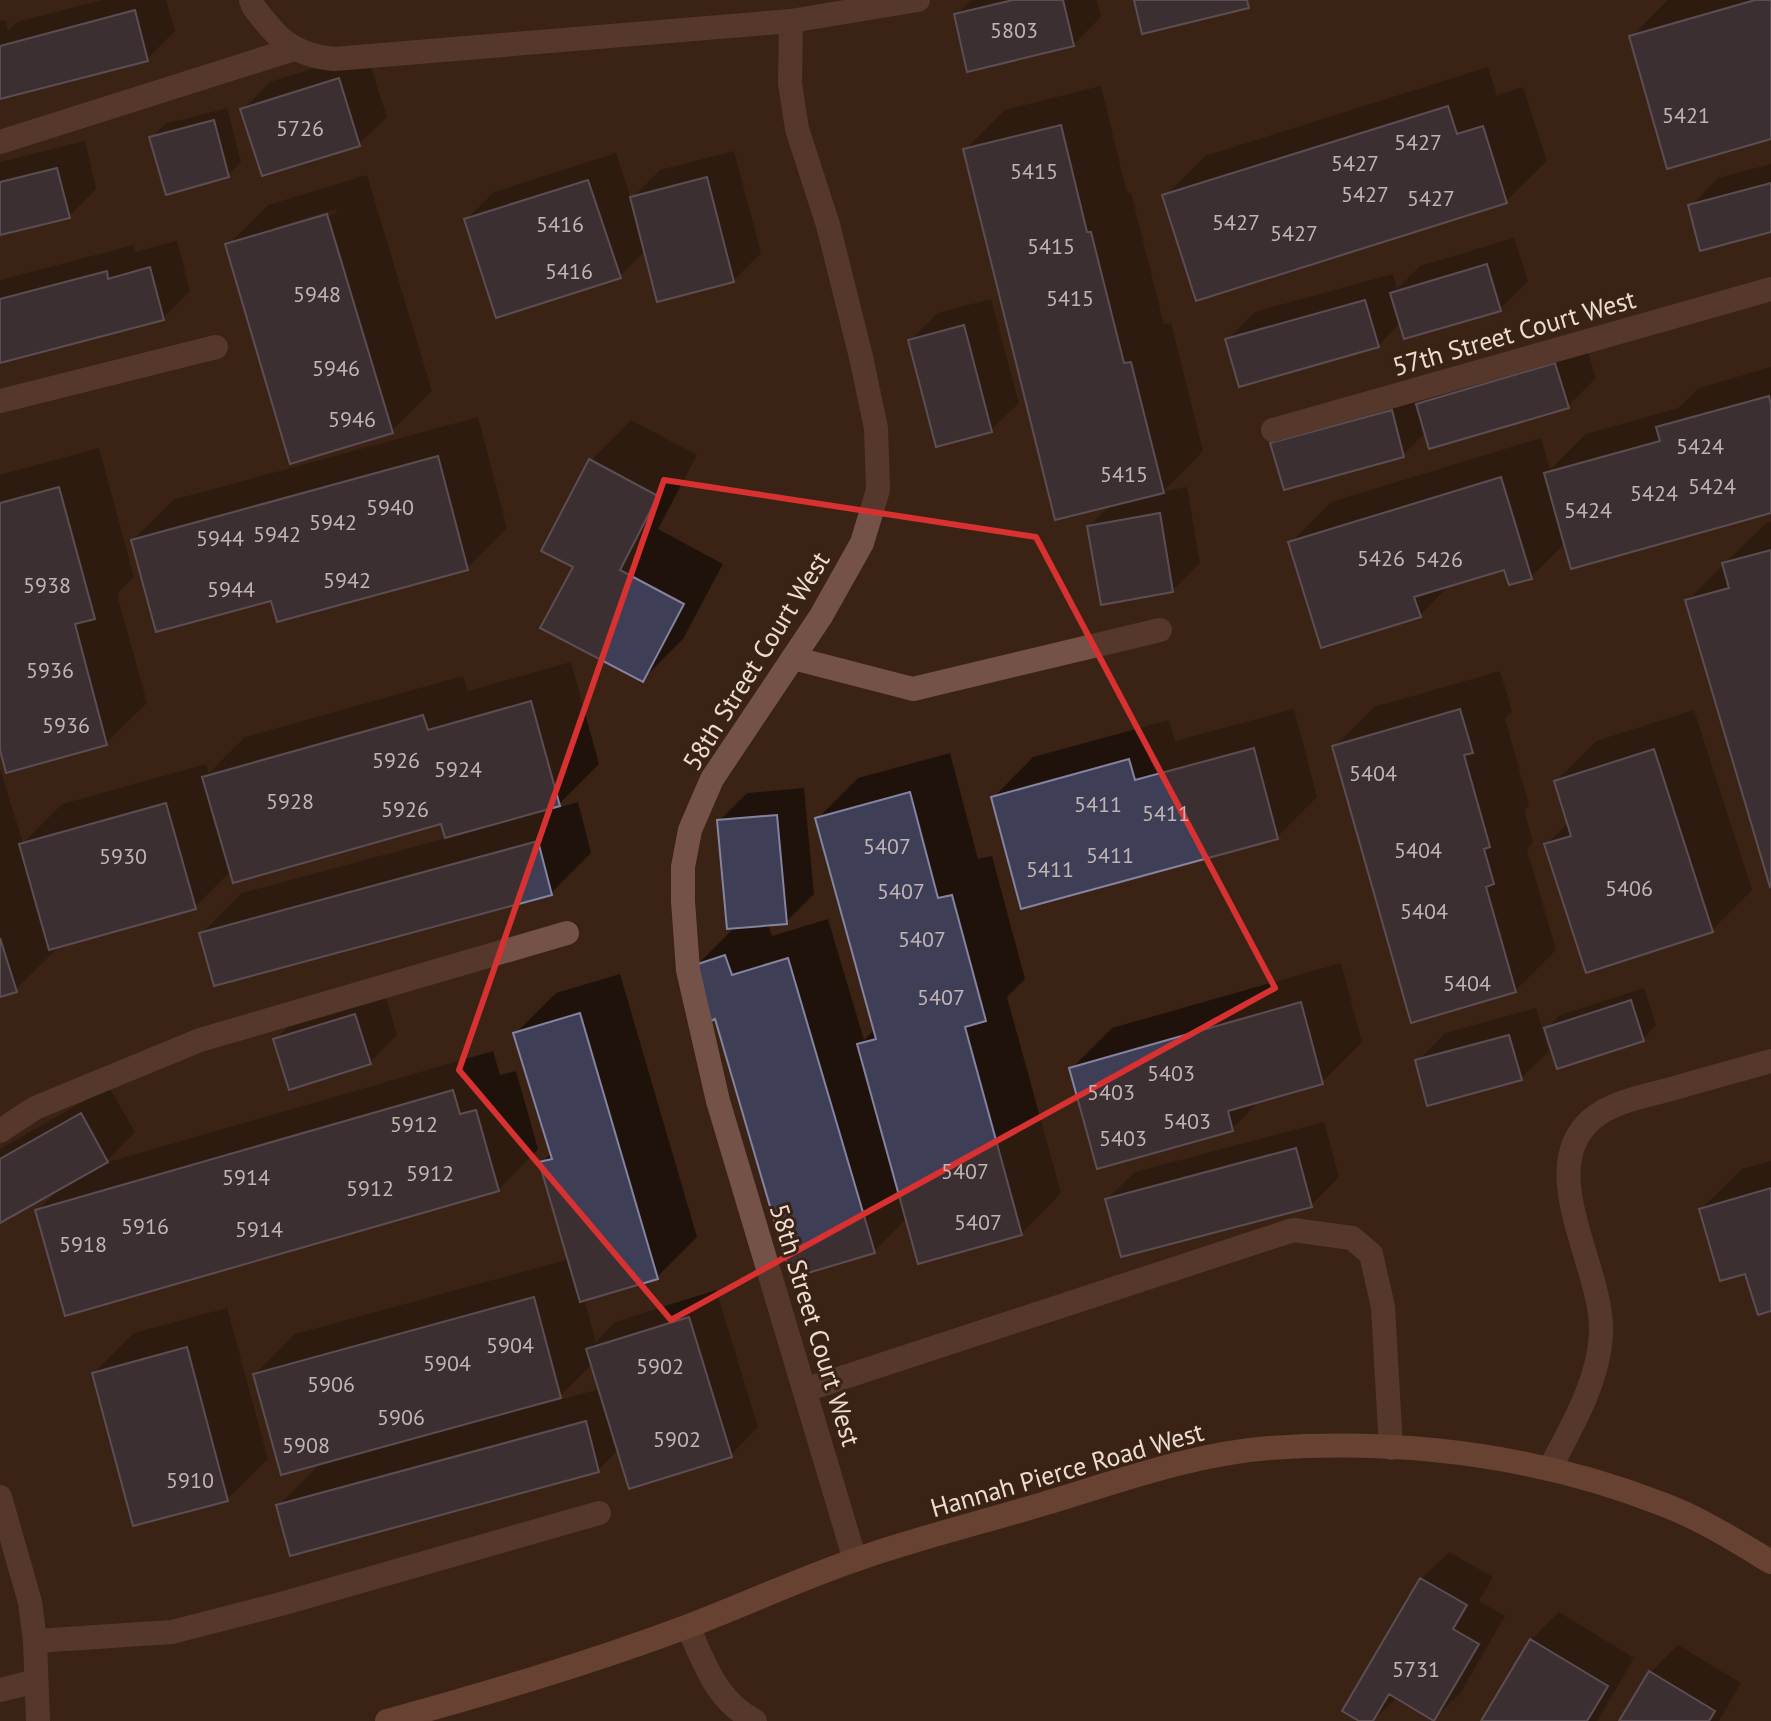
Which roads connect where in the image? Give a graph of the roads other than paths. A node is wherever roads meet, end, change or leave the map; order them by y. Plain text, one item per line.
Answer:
1 (251, 0) edge
2 (918, 0) edge
3 (791, 21) junction
4 (294, 49) junction
5 (0, 142) edge
6 (1771, 289) edge
7 (216, 347) dead end
8 (0, 401) edge
9 (1273, 430) dead end
10 (1160, 630) dead end
11 (793, 658) junction
12 (567, 933) dead end
13 (1771, 1061) edge
14 (0, 1131) edge
15 (805, 1390) junction
16 (1391, 1448) junction
17 (1550, 1468) junction
18 (0, 1497) edge
19 (599, 1513) dead end
20 (855, 1560) junction
21 (1771, 1562) edge
22 (688, 1627) junction
23 (35, 1641) junction
24 (36, 1681) junction
25 (0, 1690) edge
26 (416, 1717) edge
27 (38, 1721) edge
28 (387, 1721) edge
29 (755, 1721) edge

1 - 4 street
2 - 3 street
3 - 4 street
3 - 11 street, 58th Street Court West
4 - 5 street
6 - 9 street, 57th Street Court West
7 - 8 street
10 - 11 street
11 - 15 street, 58th Street Court West
12 - 14 street
13 - 17 street
15 - 16 street
15 - 20 street, 58th Street Court West
16 - 17 street, Hannah Pierce Road West
16 - 20 street, Hannah Pierce Road West
17 - 21 street, Hannah Pierce Road West
18 - 23 street
19 - 23 street
20 - 22 street, Hannah Pierce Road West
22 - 26 street, Hannah Pierce Road West
22 - 29 street
23 - 24 street
24 - 25 street
24 - 27 street
26 - 28 street, Hannah Pierce Road West

